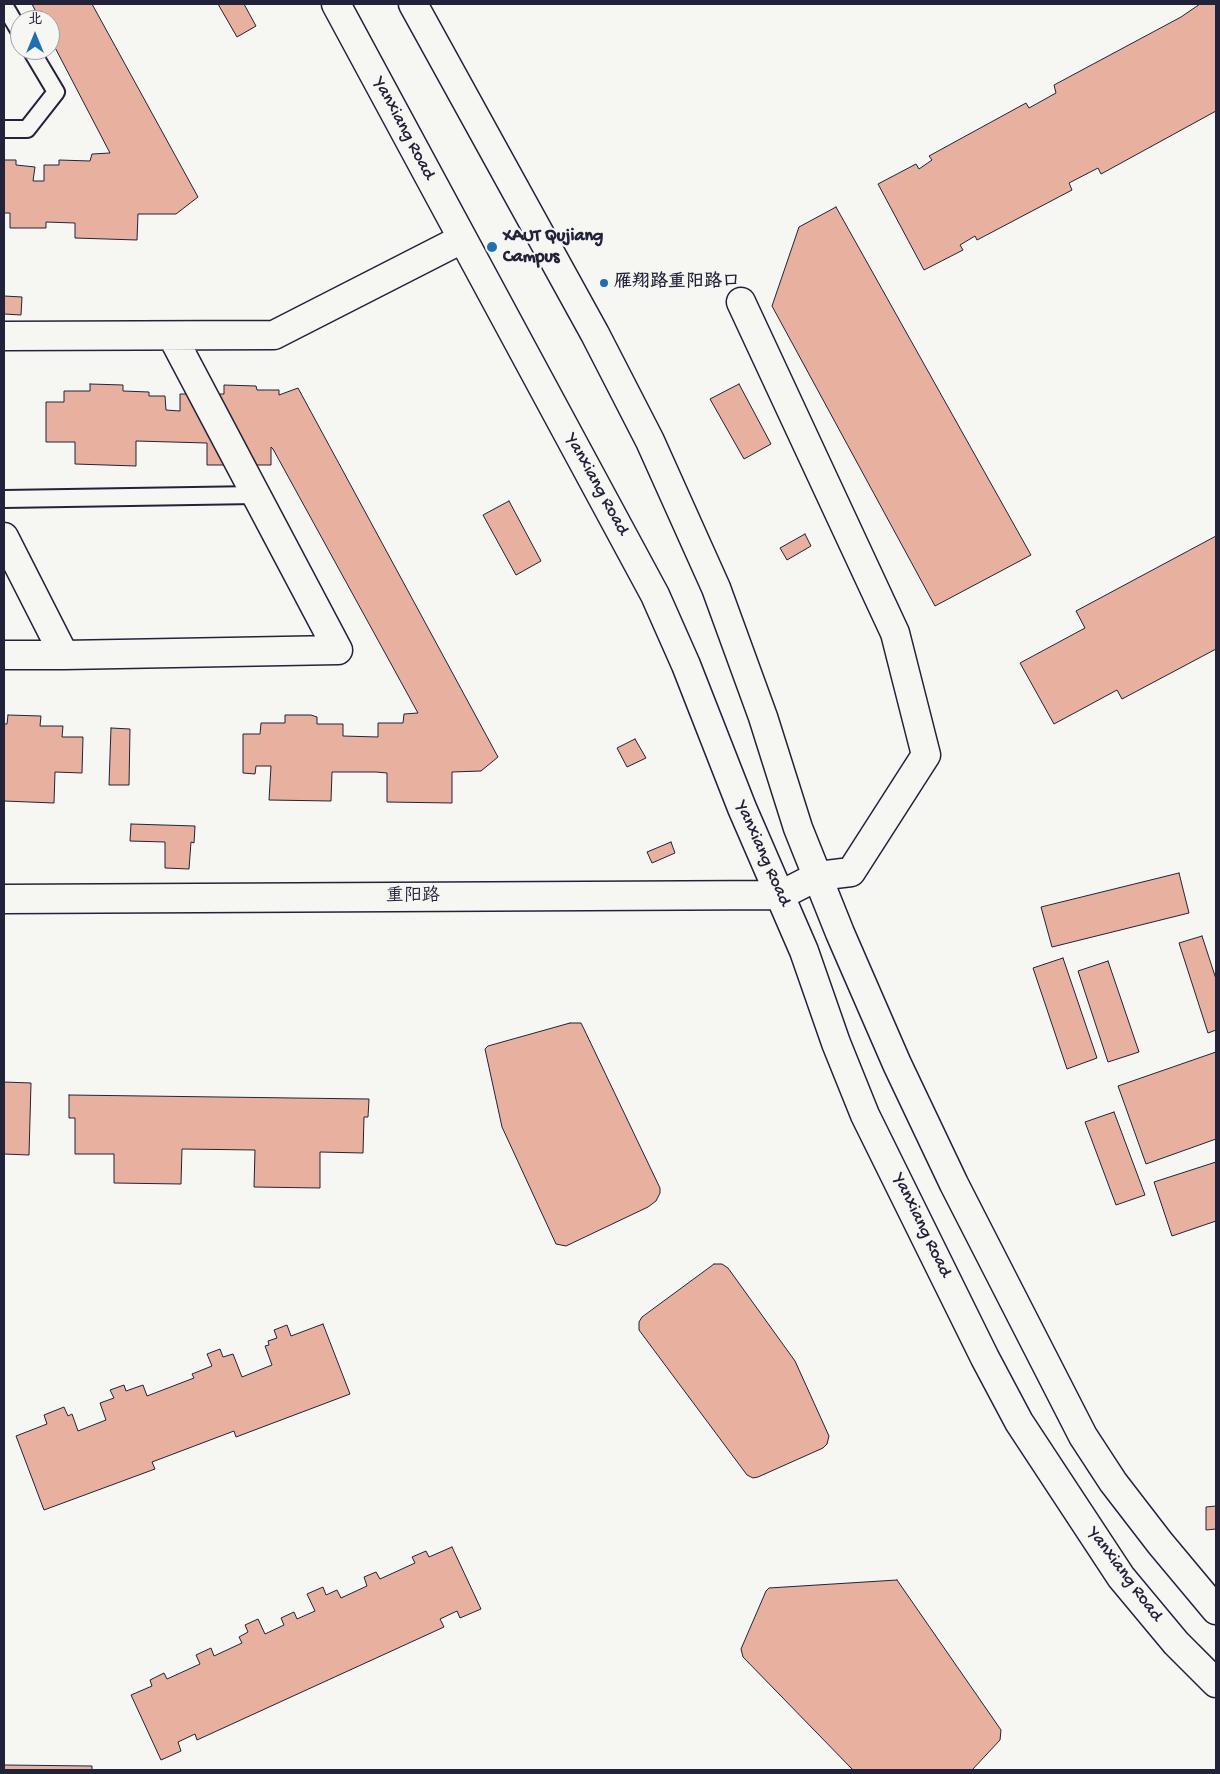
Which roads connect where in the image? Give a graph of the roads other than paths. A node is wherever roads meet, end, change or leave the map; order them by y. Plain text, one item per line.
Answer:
1 (336, 4) edge
2 (412, 4) edge
3 (37, 60) edge
4 (4, 129) edge
5 (462, 239) junction
6 (740, 302) dead end
7 (4, 336) edge
8 (172, 336) junction
9 (256, 495) junction
10 (4, 499) edge
11 (4, 537) edge
12 (4, 655) edge
13 (64, 655) junction
14 (818, 876) junction
15 (781, 896) junction
16 (4, 899) edge
17 (1216, 1610) edge
18 (1216, 1683) edge

1 - 5 main road, Yanxiang Road
2 - 14 main road
3 - 4 lane
5 - 8 main road
5 - 15 main road, Yanxiang Road
6 - 14 main road
7 - 8 main road
8 - 9 main road
9 - 10 lane
9 - 13 main road
11 - 13 main road
12 - 13 main road
14 - 15 main road, 重阳路
14 - 17 main road
15 - 16 main road, 重阳路
15 - 18 main road, Yanxiang Road

